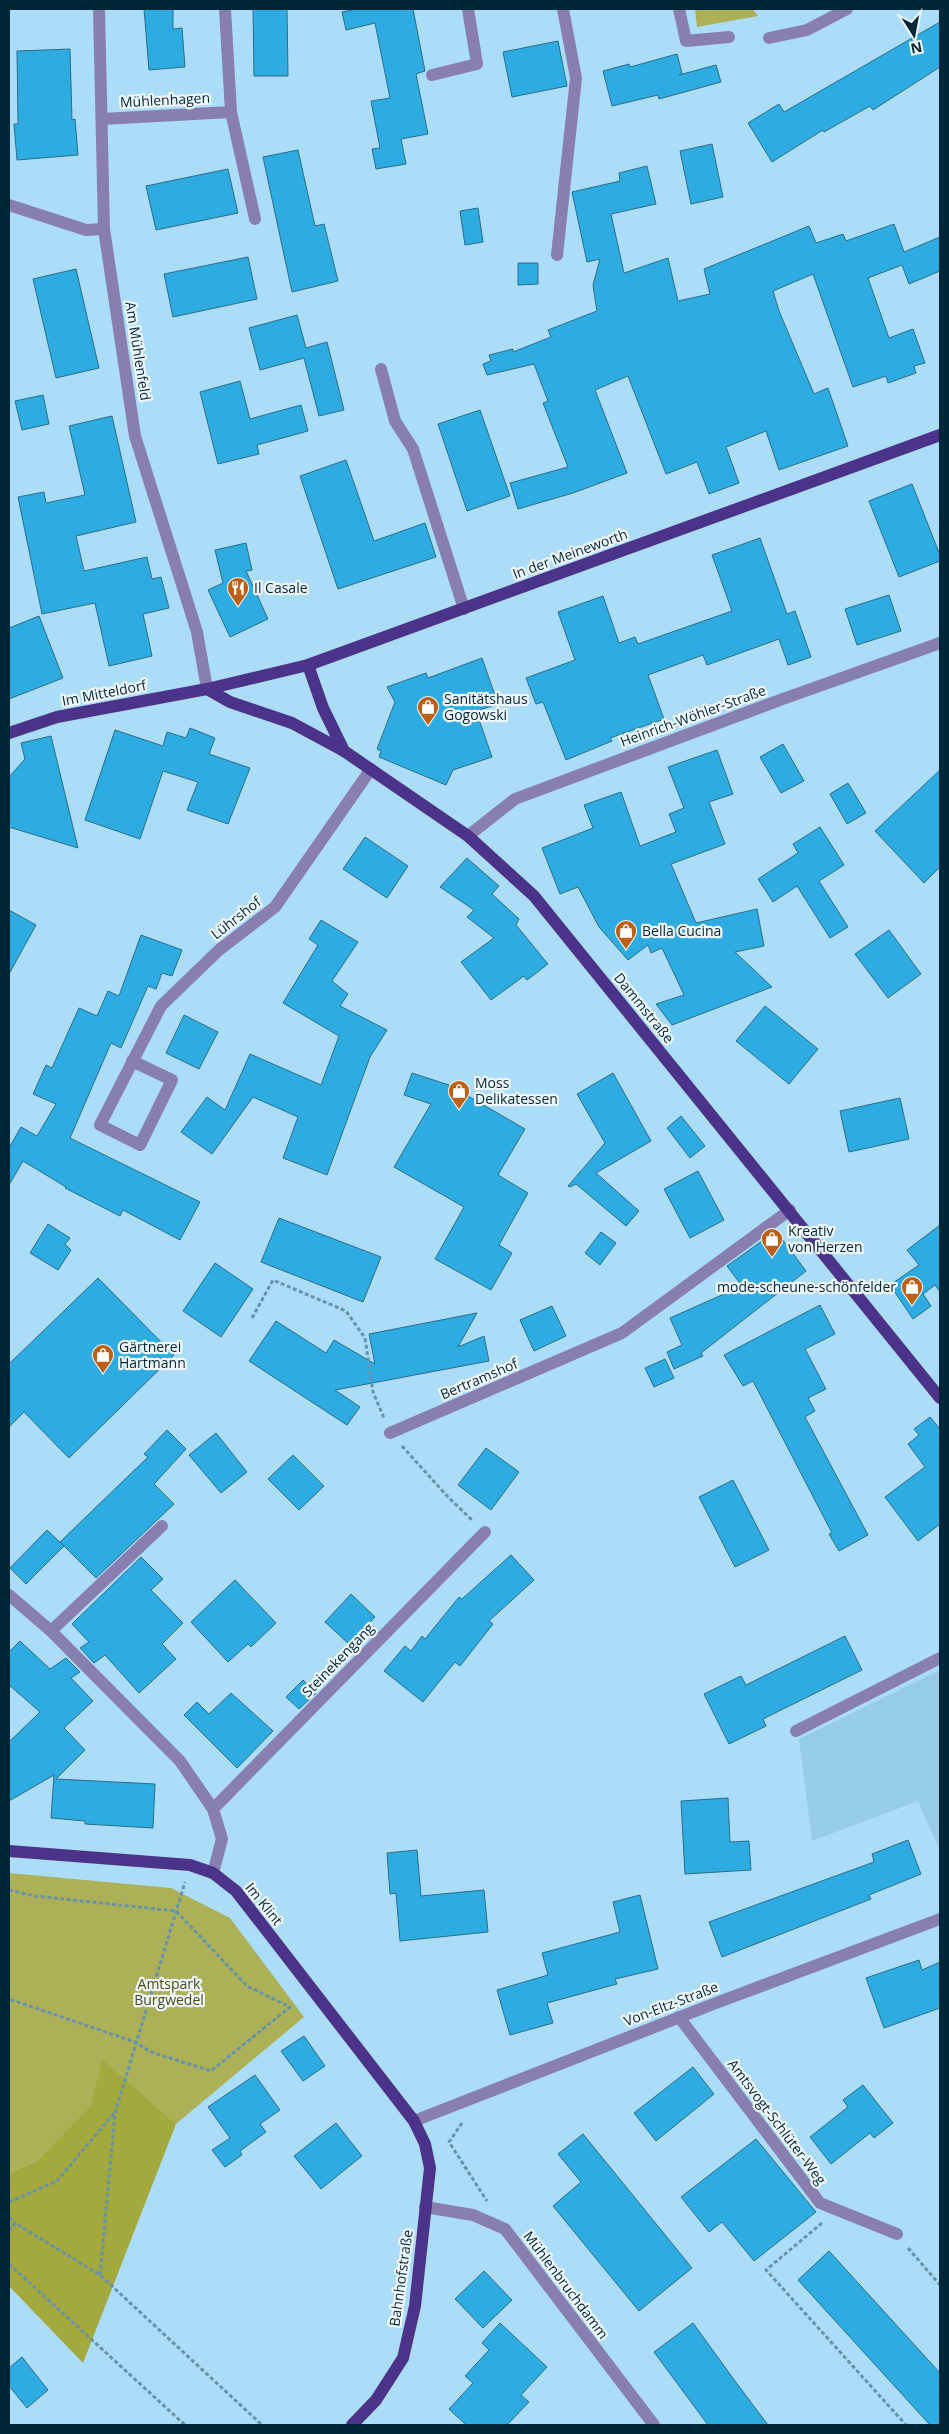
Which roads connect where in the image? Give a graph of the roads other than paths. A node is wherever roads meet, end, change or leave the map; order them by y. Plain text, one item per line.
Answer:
1 (98, 9) edge
2 (225, 9) edge
3 (468, 9) edge
4 (563, 9) edge
5 (680, 9) edge
6 (847, 9) edge
7 (729, 37) dead end
8 (769, 38) dead end
9 (432, 75) dead end
10 (231, 112) junction
11 (102, 119) junction
12 (9, 205) edge
13 (255, 219) dead end
14 (104, 229) junction
15 (557, 255) dead end
16 (381, 369) dead end
17 (940, 435) edge
18 (464, 609) junction
19 (940, 643) edge
20 (308, 665) junction
21 (207, 689) junction
22 (9, 733) edge
23 (344, 751) junction
24 (371, 769) junction
25 (468, 836) junction
26 (132, 1061) junction
27 (790, 1210) junction
28 (940, 1398) edge
29 (390, 1433) road end
30 (162, 1526) dead end
31 (485, 1532) road end
32 (9, 1595) edge
33 (51, 1631) junction
34 (940, 1658) edge
35 (796, 1731) dead end
36 (213, 1809) junction
37 (9, 1851) edge
38 (212, 1873) junction
39 (940, 1919) edge
40 (679, 2017) junction
41 (414, 2121) junction
42 (426, 2207) junction
43 (897, 2234) road end
44 (352, 2425) edge
45 (654, 2425) edge

1 - 11 street, Am Mühlenfeld
2 - 10 street, Mühlenhagen
3 - 9 street
4 - 15 street
5 - 7 street
6 - 8 street
10 - 11 street, Mühlenhagen
10 - 13 street, Mühlenhagen
11 - 14 street, Am Mühlenfeld
12 - 14 street
14 - 21 street, Am Mühlenfeld
16 - 18 street
17 - 18 main road, In der Meineworth
18 - 20 main road, In der Meineworth
19 - 25 street, Heinrich-Wöhler-Straße
20 - 21 main road, In der Meineworth
20 - 23 main road, Dammstraße
21 - 22 main road, Im Mitteldorf
21 - 23 main road
23 - 24 main road, Dammstraße
24 - 25 main road, Dammstraße
24 - 26 street, Lührshof
25 - 27 main road, Dammstraße
26 - 26 street, Lührshof
27 - 28 main road, Dammstraße
27 - 29 street, Bertramshof
30 - 33 street
31 - 36 street, Steinekengang
32 - 33 street
33 - 36 street
34 - 35 street
36 - 38 street
37 - 38 main road, Im Klint
38 - 41 main road, Im Klint
39 - 40 street, Von-Eltz-Straße
40 - 41 street, Von-Eltz-Straße
40 - 43 street, Amtsvogt-Schlüter-Weg
41 - 42 main road, Bahnhofstraße
42 - 44 main road, Bahnhofstraße
42 - 45 street, Mühlenbruchdamm

